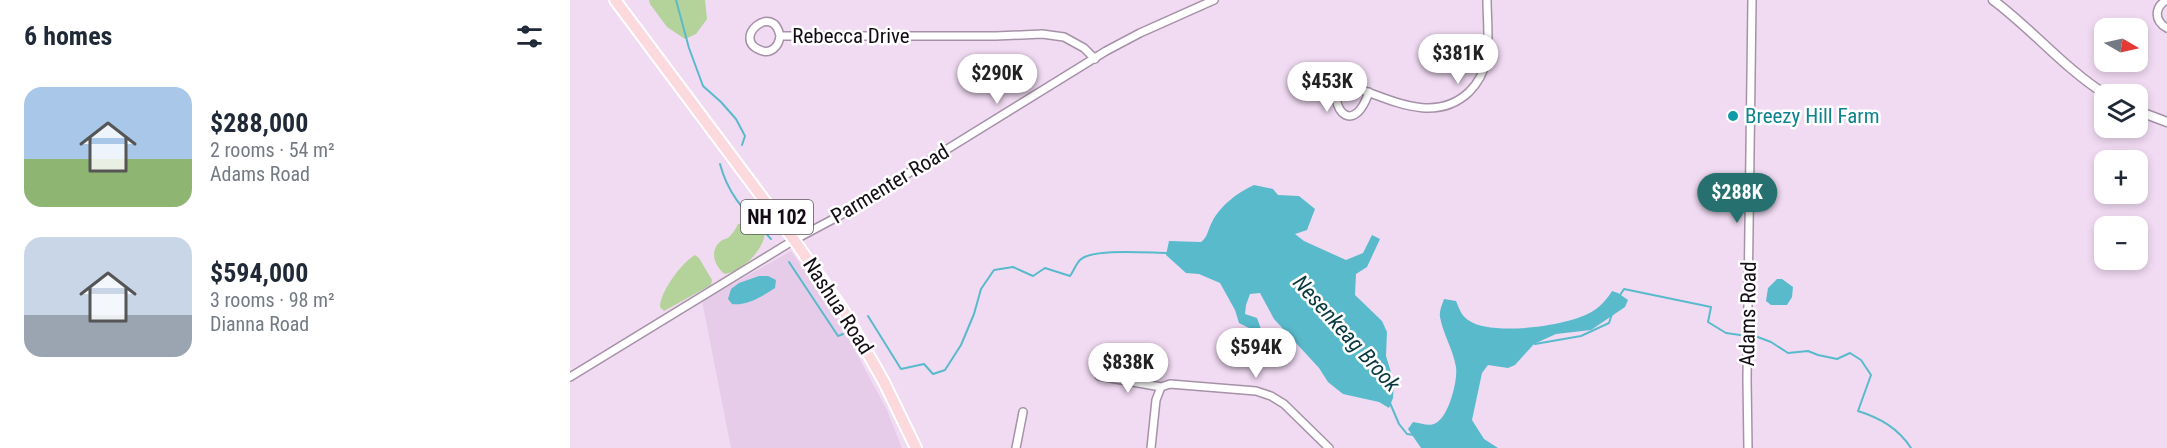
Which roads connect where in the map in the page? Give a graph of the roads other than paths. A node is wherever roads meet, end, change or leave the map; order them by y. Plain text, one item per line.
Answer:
1 (615, 0) edge
2 (1214, 0) edge
3 (1487, 0) edge
4 (1752, 0) edge
5 (1992, 0) edge
6 (2167, 0) edge
7 (2167, 28) edge
8 (780, 36) junction
9 (1095, 59) junction
10 (2094, 86) edge
11 (1369, 92) junction
12 (2148, 115) edge
13 (2167, 122) edge
14 (794, 240) junction
15 (1099, 376) dead end
16 (570, 377) edge
17 (1161, 387) junction
18 (1023, 412) dead end
19 (916, 448) edge
20 (1016, 448) edge
21 (1151, 448) edge
22 (1329, 448) edge
23 (1748, 448) edge

1 - 14 main road, Nashua Road / NH 102
2 - 9 street, Parmenter Road
3 - 11 street
4 - 23 street, Adams Road
5 - 10 street
6 - 7 street
8 - 8 street, Rebecca Drive
8 - 9 street, Rebecca Drive
9 - 14 street, Parmenter Road
11 - 11 street
12 - 13 street
14 - 16 street, Parmenter Road
14 - 19 main road, Nashua Road / NH 102
15 - 17 street
17 - 21 street
17 - 22 street
18 - 20 street

